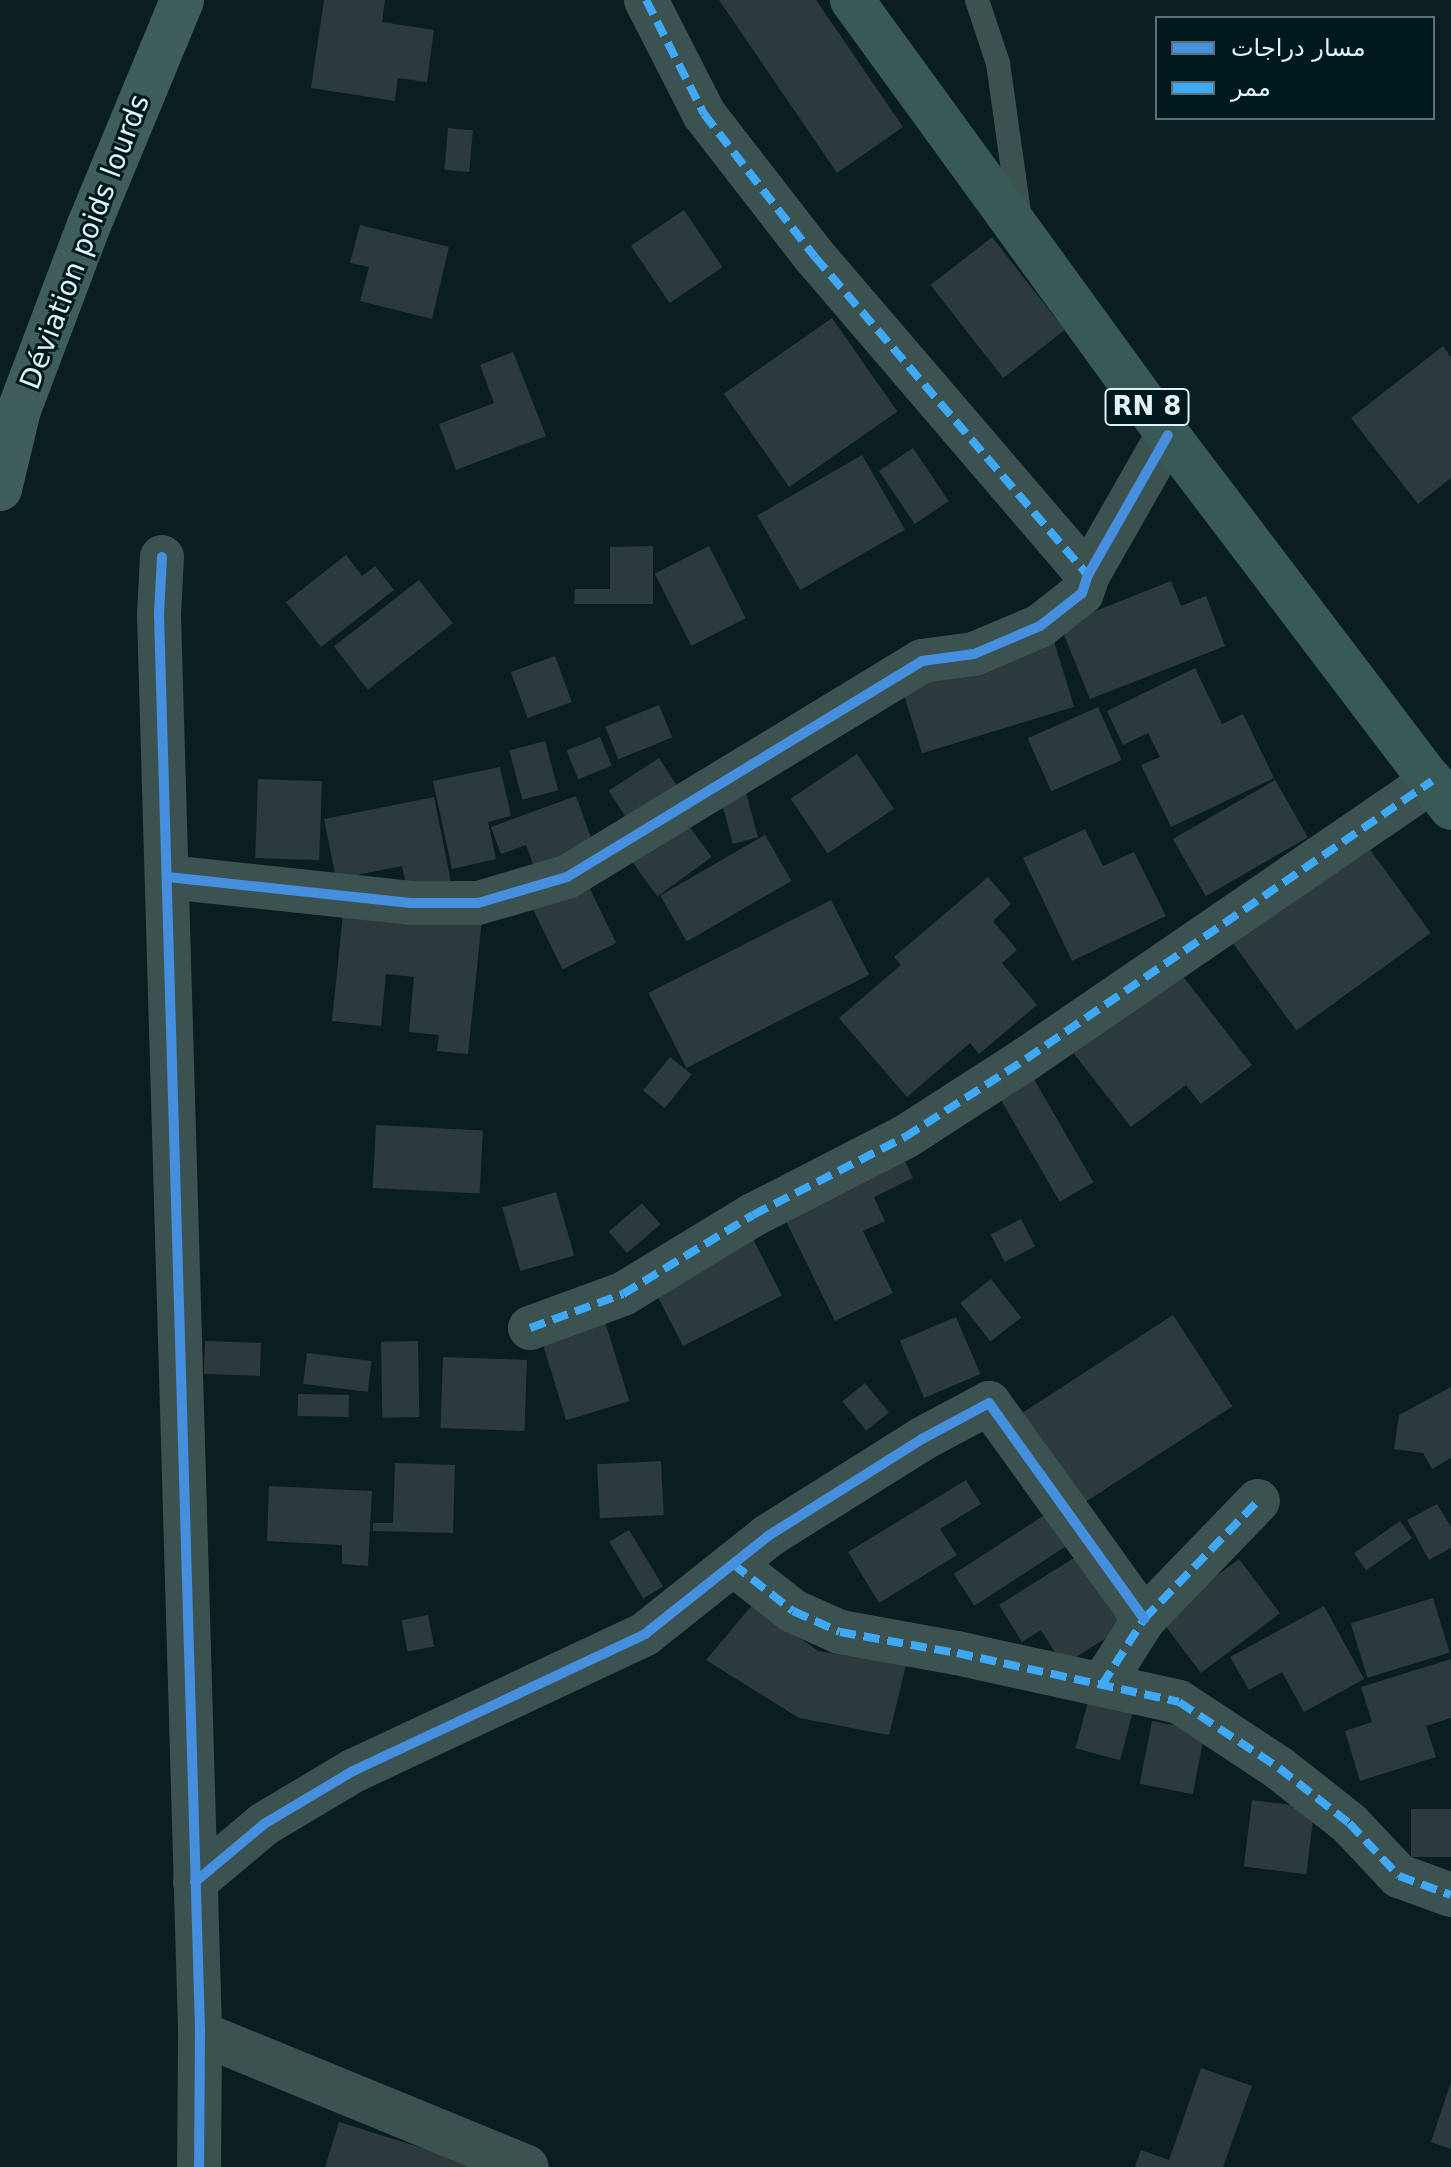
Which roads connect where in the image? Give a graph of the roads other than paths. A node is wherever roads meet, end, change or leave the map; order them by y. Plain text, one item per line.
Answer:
1 (182, 0) edge
2 (646, 0) edge
3 (852, 0) edge
4 (977, 0) edge
5 (1023, 237) junction
6 (1168, 435) junction
7 (0, 489) edge
8 (162, 557) dead end
9 (1088, 575) junction
10 (1441, 794) edge
11 (168, 877) junction
12 (530, 1328) dead end
13 (1258, 1501) dead end
14 (733, 1564) junction
15 (1144, 1619) junction
16 (1102, 1685) junction
17 (195, 1882) junction
18 (1451, 1895) edge
19 (200, 2033) junction
20 (199, 2167) edge
21 (527, 2167) edge

1 - 7 main road, Déviation poids lourds
2 - 9 street
3 - 5 highway, RN 8
4 - 5 lane
5 - 6 highway, RN 8
6 - 9 street
6 - 10 highway, RN 8
8 - 11 street
9 - 11 street
10 - 12 street
11 - 17 street
13 - 15 street
14 - 15 street
14 - 16 street
14 - 17 street
15 - 16 street
16 - 18 street
17 - 19 street
19 - 20 street
19 - 21 street

